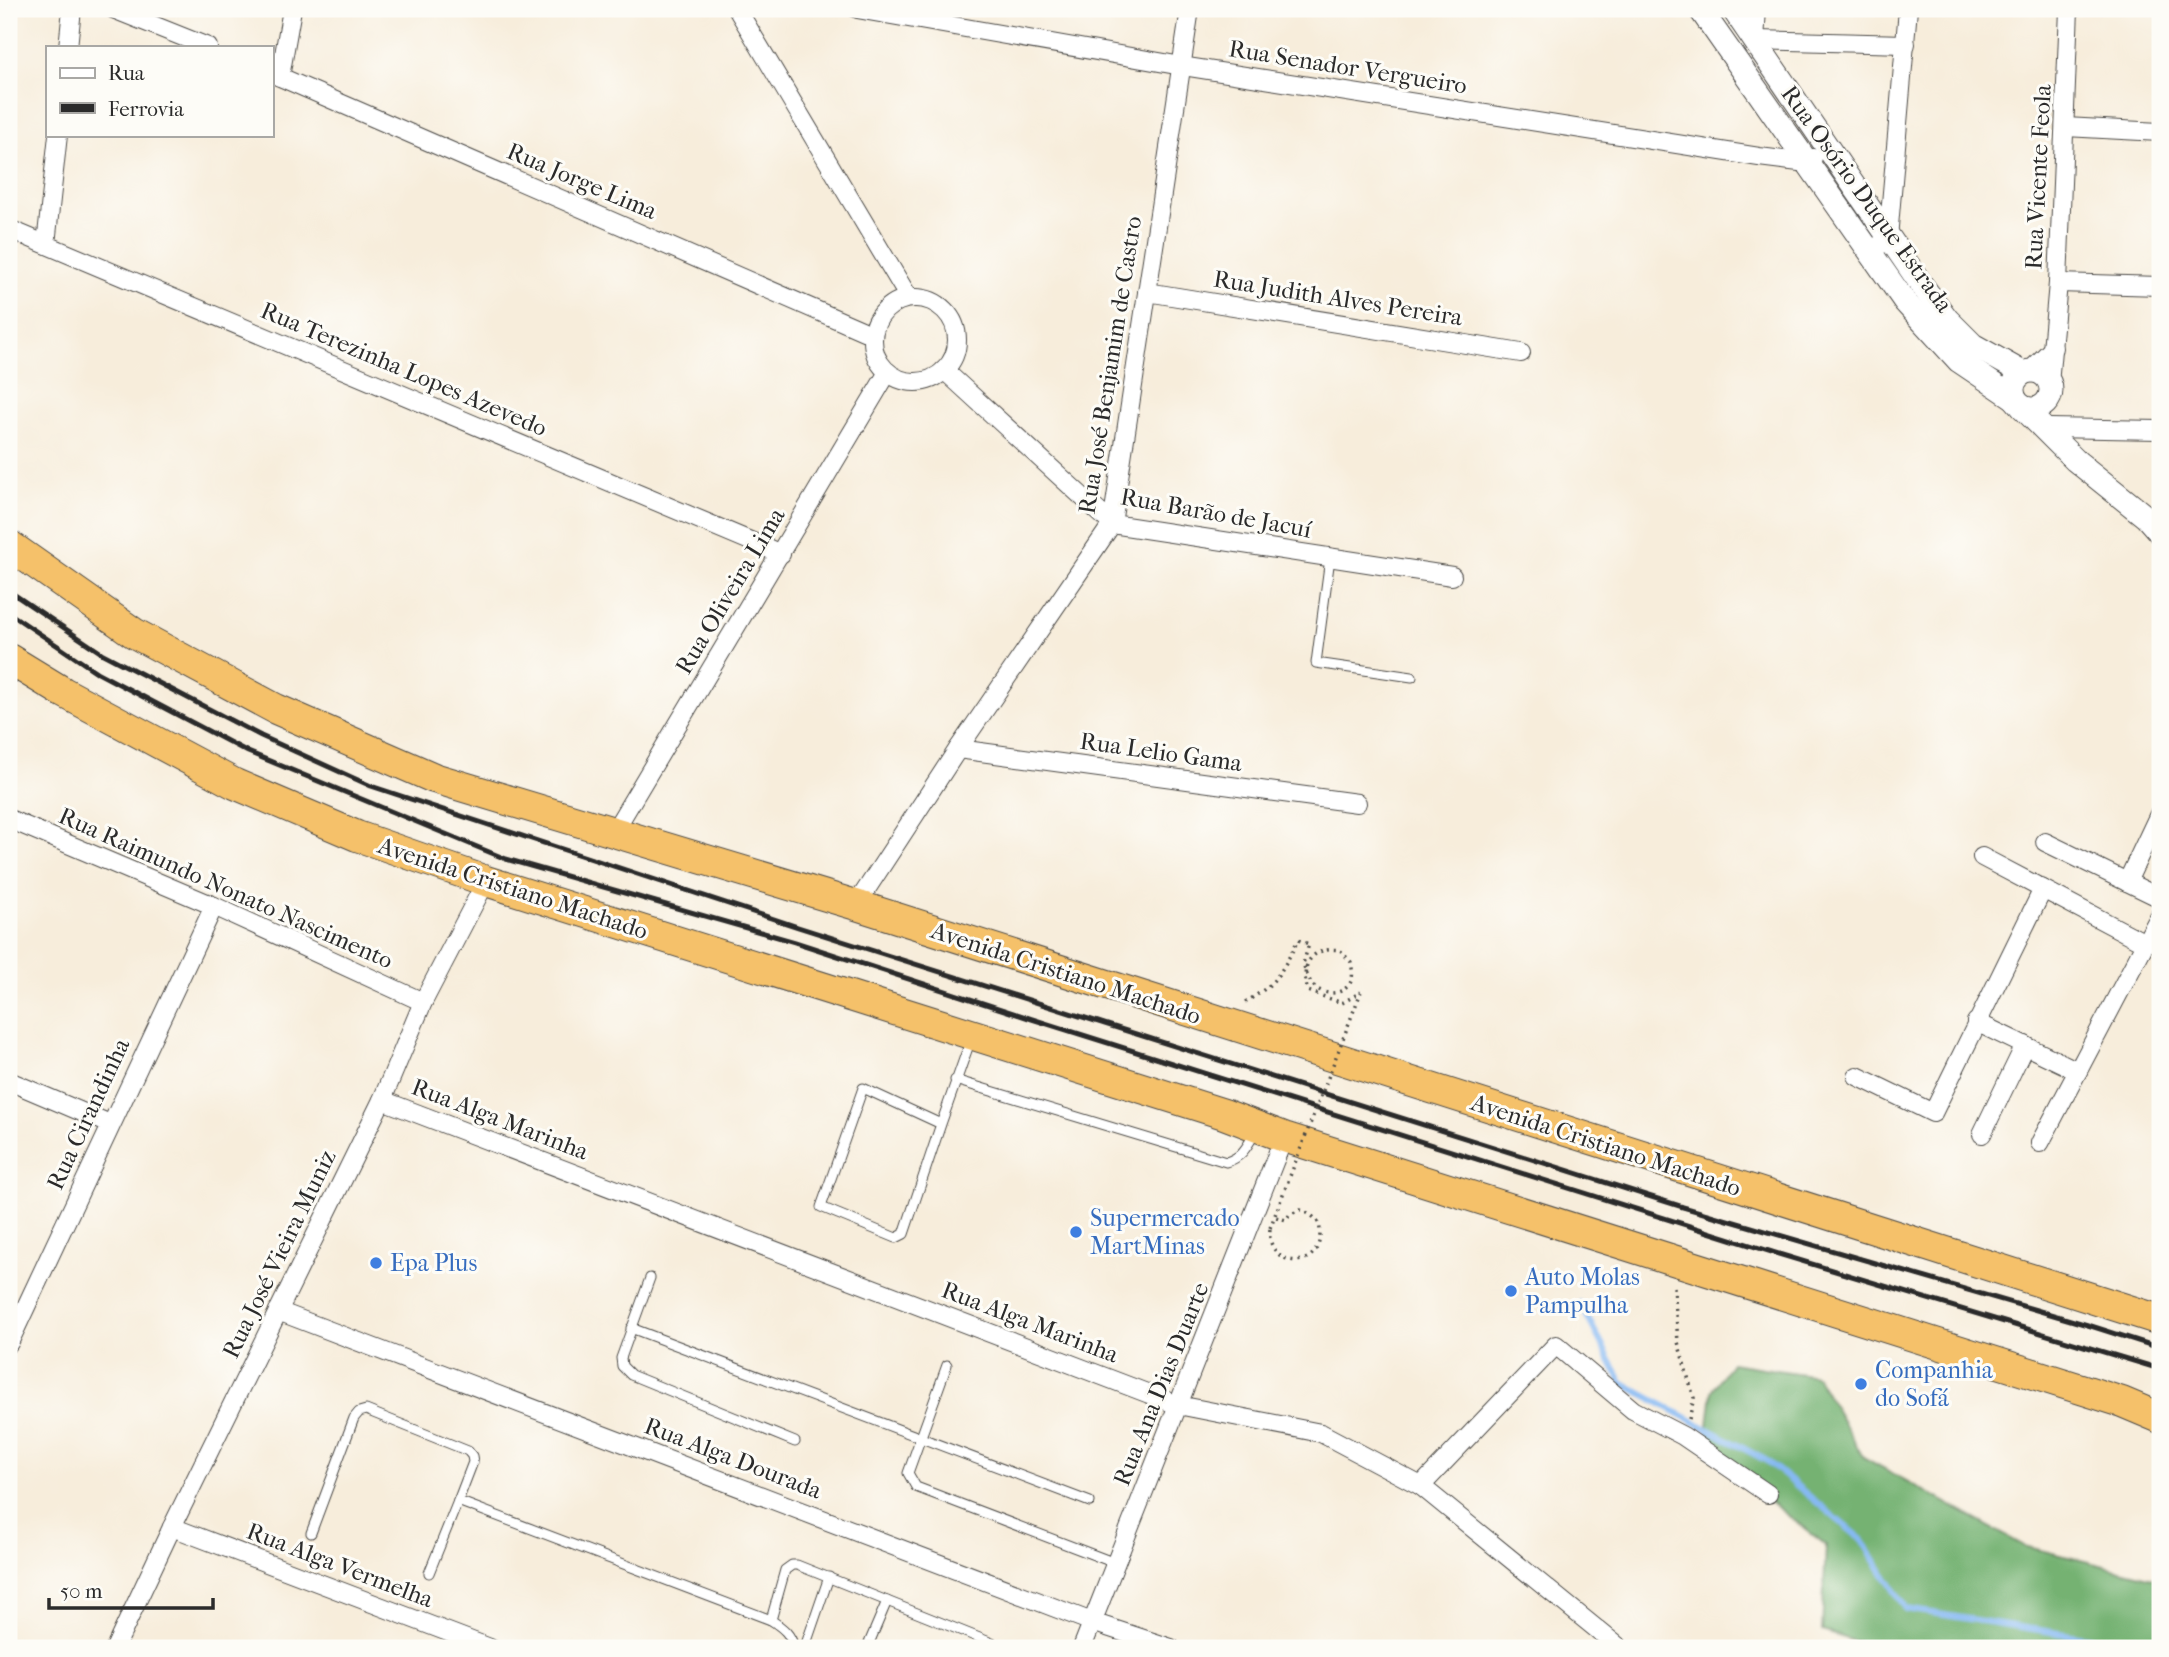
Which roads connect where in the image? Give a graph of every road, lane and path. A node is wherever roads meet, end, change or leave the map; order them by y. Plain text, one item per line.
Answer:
1 (72, 9) edge
2 (113, 9) edge
3 (292, 9) edge
4 (737, 9) edge
5 (857, 9) edge
6 (1190, 9) edge
7 (1700, 9) edge
8 (1733, 9) edge
9 (1757, 9) edge
10 (1908, 9) edge
11 (2069, 9) edge
12 (1755, 40) junction
13 (1906, 44) junction
14 (68, 46) edge
15 (206, 46) edge
16 (1733, 56) junction
17 (1182, 66) junction
18 (276, 75) edge
19 (2065, 127) junction
20 (2160, 132) edge
21 (58, 136) edge
22 (1828, 149) junction
23 (1807, 163) junction
24 (9, 229) edge
25 (1888, 238) junction
26 (46, 244) junction
27 (1870, 253) junction
28 (2058, 283) junction
29 (2160, 286) edge
30 (1147, 292) junction
31 (909, 298) junction
32 (873, 335) junction
33 (1521, 353) dead end
34 (944, 370) junction
35 (888, 372) junction
36 (2037, 382) junction
37 (2018, 402) junction
38 (2160, 430) edge
39 (2049, 432) junction
40 (1112, 524) junction
41 (2155, 524) edge
42 (9, 545) edge
43 (781, 554) junction
44 (1330, 558) junction
45 (1452, 576) dead end
46 (9, 659) edge
47 (1412, 677) dead end
48 (958, 749) junction
49 (1357, 803) dead end
50 (2160, 812) edge
51 (9, 819) edge
52 (613, 833) junction
53 (2045, 842) dead end
54 (1982, 857) dead end
55 (486, 881) junction
56 (2127, 882) junction
57 (2043, 889) junction
58 (2160, 898) edge
59 (856, 905) junction
60 (214, 906) junction
61 (2160, 915) edge
62 (2146, 943) junction
63 (1306, 970) junction
64 (423, 1002) junction
65 (1217, 1022) junction
66 (1976, 1023) junction
67 (972, 1035) junction
68 (2025, 1045) junction
69 (2078, 1071) junction
70 (1857, 1076) dead end
71 (956, 1080) junction
72 (9, 1081) edge
73 (382, 1100) junction
74 (110, 1124) junction
75 (942, 1124) junction
76 (1271, 1132) junction
77 (1982, 1134) dead end
78 (2040, 1143) dead end
79 (1286, 1220) dead end
80 (1672, 1260) junction
81 (650, 1278) dead end
82 (278, 1311) junction
83 (2160, 1320) edge
84 (631, 1328) junction
85 (9, 1343) edge
86 (947, 1365) dead end
87 (2122, 1402) junction
88 (1178, 1405) junction
89 (2160, 1408) edge
90 (2160, 1418) edge
91 (1687, 1424) dead end
92 (922, 1439) junction
93 (795, 1442) dead end
94 (1421, 1486) junction
95 (1768, 1494) dead end
96 (458, 1501) junction
97 (1090, 1502) dead end
98 (172, 1527) junction
99 (312, 1533) dead end
100 (1115, 1563) junction
101 (429, 1573) dead end
102 (829, 1577) junction
103 (887, 1601) junction
104 (771, 1620) junction
105 (1092, 1622) junction
106 (793, 1644) edge
107 (806, 1644) junction
108 (115, 1648) edge
109 (490, 1648) edge
110 (818, 1648) edge
111 (867, 1648) edge
112 (998, 1648) edge
113 (1082, 1648) edge
114 (1171, 1648) edge
115 (1620, 1648) edge

1 - 14 street
2 - 15 street
3 - 18 street
4 - 31 street
5 - 17 street, Rua Senador Vergueiro
6 - 17 street, Rua José Benjamim de Castro
7 - 16 street, Rua Osório Duque Estrada
8 - 12 street, Rua Osório Duque Estrada
9 - 12 street
10 - 13 street
11 - 19 street, Rua Vicente Feola
12 - 13 street
12 - 16 street
12 - 22 street, Rua Osório Duque Estrada
13 - 25 street
16 - 23 street, Rua Osório Duque Estrada
17 - 23 street, Rua Senador Vergueiro
17 - 30 street, Rua José Benjamim de Castro
18 - 32 street, Rua Jorge Lima
19 - 20 street
19 - 28 street, Rua Vicente Feola
21 - 26 street
22 - 23 street
22 - 25 street, Rua Osório Duque Estrada
23 - 27 street, Rua Osório Duque Estrada
24 - 26 street, Rua Terezinha Lopes Azevedo
25 - 27 street
25 - 36 street, Rua Osório Duque Estrada
26 - 43 street, Rua Terezinha Lopes Azevedo
27 - 37 street, Rua Osório Duque Estrada
28 - 29 street
28 - 36 street, Rua Vicente Feola
30 - 33 street, Rua Judith Alves Pereira
30 - 40 street, Rua José Benjamim de Castro
31 - 32 street
31 - 34 street
32 - 35 street
34 - 35 street
34 - 40 street, Rua Barão de Jacuí
35 - 43 street, Rua Oliveira Lima
36 - 37 street
36 - 37 street
36 - 39 street
37 - 39 street, Rua Osório Duque Estrada
38 - 39 street
39 - 41 street, Rua Osório Duque Estrada
40 - 44 street, Rua Barão de Jacuí
40 - 48 street, Rua José Benjamim de Castro
42 - 52 highway, Avenida Cristiano Machado
43 - 52 street, Rua Oliveira Lima
44 - 45 street, Rua Barão de Jacuí
44 - 47 lane
46 - 55 highway, Avenida Cristiano Machado
48 - 49 street, Rua Lelio Gama
48 - 59 street, Rua José Benjamim de Castro
50 - 56 street
51 - 60 street, Rua Raimundo Nonato Nascimento
52 - 59 highway, Avenida Cristiano Machado
53 - 56 street
54 - 57 street
55 - 64 street, Rua José Vieira Muniz
55 - 67 highway, Avenida Cristiano Machado
56 - 58 street
57 - 62 street
57 - 66 street
59 - 65 highway, Avenida Cristiano Machado
60 - 64 street, Rua Raimundo Nonato Nascimento
60 - 74 street, Rua Cirandinha
61 - 62 street
62 - 69 street
63 - 63 path
63 - 65 path
63 - 79 path, bridge
64 - 73 street, Rua José Vieira Muniz
65 - 83 highway, Avenida Cristiano Machado
66 - 68 street
66 - 70 street
67 - 71 lane
67 - 76 highway, Avenida Cristiano Machado
68 - 69 street
68 - 77 street
69 - 78 street
71 - 75 lane
71 - 76 lane
72 - 74 street
73 - 82 street, Rua José Vieira Muniz
73 - 88 street, Rua Alga Marinha
74 - 85 street, Rua Cirandinha
75 - 75 lane
76 - 80 highway, Avenida Cristiano Machado
76 - 88 street, Rua Ana Dias Duarte
80 - 87 highway, Avenida Cristiano Machado
80 - 91 path
81 - 84 lane
82 - 98 street, Rua José Vieira Muniz
82 - 105 street, Rua Alga Dourada
84 - 92 lane
84 - 93 lane
86 - 92 lane
87 - 89 highway
87 - 90 highway, Avenida Cristiano Machado
88 - 94 street, Rua Alga Marinha
88 - 100 street, Rua Ana Dias Duarte
92 - 97 lane
92 - 100 lane
94 - 95 street
94 - 115 street, Rua Alga Marinha
96 - 99 lane
96 - 101 lane
96 - 104 lane
98 - 108 street, Rua José Vieira Muniz
98 - 109 street, Rua Alga Vermelha
100 - 105 street, Rua Ana Dias Duarte
102 - 103 lane
102 - 104 lane
102 - 107 lane
103 - 111 lane
103 - 112 lane
104 - 106 lane
105 - 113 street, Rua Ana Dias Duarte
105 - 114 street, Rua Alga Dourada
106 - 107 lane
107 - 110 lane

